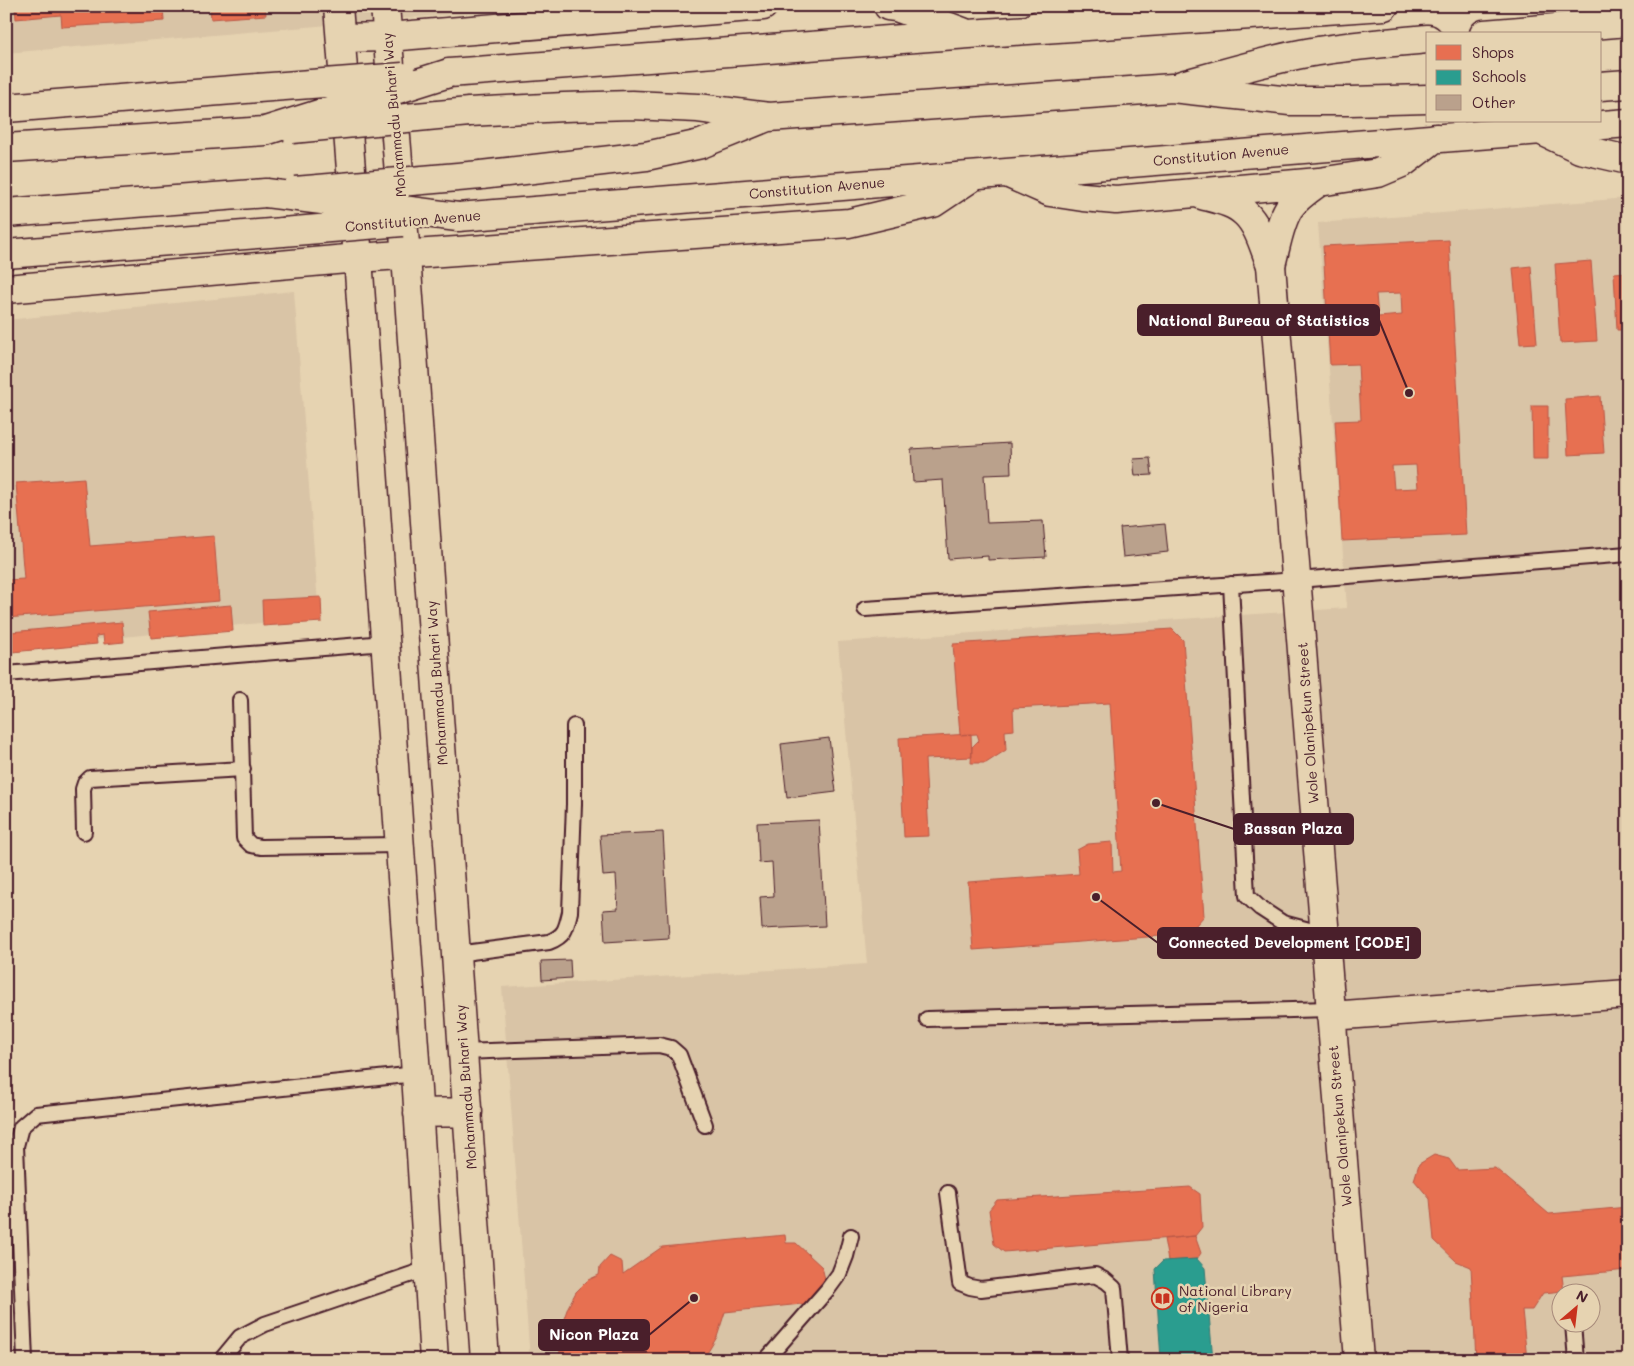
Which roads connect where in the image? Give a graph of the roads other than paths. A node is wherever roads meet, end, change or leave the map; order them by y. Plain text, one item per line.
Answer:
1 (338, 6) edge
2 (385, 6) edge
3 (763, 6) edge
4 (888, 6) edge
5 (1075, 6) edge
6 (1384, 6) edge
7 (1628, 22) edge
8 (1027, 31) junction
9 (1508, 32) edge
10 (969, 34) junction
11 (388, 37) junction
12 (341, 38) junction
13 (1426, 39) edge
14 (449, 73) junction
15 (1628, 84) edge
16 (1602, 86) edge
17 (1172, 88) junction
18 (1426, 99) edge
19 (6, 108) edge
20 (769, 117) junction
21 (1628, 123) edge
22 (1538, 129) junction
23 (265, 131) junction
24 (1435, 138) junction
25 (6, 148) edge
26 (1628, 160) edge
27 (1006, 172) junction
28 (975, 176) junction
29 (1319, 182) junction
30 (1195, 192) junction
31 (266, 193) junction
32 (6, 213) edge
33 (458, 217) junction
34 (6, 254) edge
35 (406, 256) junction
36 (358, 258) junction
37 (1272, 265) junction
38 (6, 289) edge
39 (1628, 554) edge
40 (1297, 580) junction
41 (1232, 584) junction
42 (865, 609) dead end
43 (384, 643) junction
44 (6, 674) edge
45 (240, 700) dead end
46 (574, 726) dead end
47 (243, 769) junction
48 (84, 832) dead end
49 (399, 845) junction
50 (1324, 934) junction
51 (456, 954) junction
52 (1628, 994) edge
53 (1330, 1013) junction
54 (927, 1019) dead end
55 (463, 1052) junction
56 (416, 1074) junction
57 (468, 1112) junction
58 (418, 1113) junction
59 (705, 1125) dead end
60 (948, 1193) dead end
61 (851, 1236) dead end
62 (427, 1268) junction
63 (1574, 1334) edge
64 (25, 1360) edge
65 (221, 1360) edge
66 (434, 1360) edge
67 (485, 1360) edge
68 (766, 1360) edge
69 (1120, 1360) edge
70 (1359, 1360) edge
71 (1576, 1360) edge

1 - 12 main road
2 - 11 main road, Mohammadu Buhari Way
3 - 11 main road
4 - 10 main road
5 - 8 main road
6 - 8 main road
7 - 9 main road
8 - 10 main road
10 - 14 main road
11 - 12 main road
11 - 35 main road, Mohammadu Buhari Way
12 - 36 main road
13 - 17 main road
14 - 19 main road, bridge
14 - 23 main road, bridge
15 - 16 main road
17 - 18 main road
17 - 20 main road
20 - 23 main road, bridge
20 - 31 main road, bridge
21 - 22 main road, Constitution Avenue
22 - 24 main road, Constitution Avenue
22 - 26 main road
23 - 25 main road
24 - 27 main road, Constitution Avenue
24 - 29 main road
27 - 28 main road, Constitution Avenue
27 - 30 main road
28 - 33 main road, Constitution Avenue
28 - 35 main road
29 - 30 main road
29 - 37 main road
30 - 37 main road
31 - 32 main road
31 - 33 main road, bridge
33 - 34 main road, Constitution Avenue, bridge
35 - 36 main road
35 - 51 main road, Mohammadu Buhari Way
36 - 38 main road
36 - 43 main road
37 - 40 main road, Wole Olanipekun Street
39 - 40 lane
40 - 41 lane
40 - 50 main road, Wole Olanipekun Street
41 - 42 lane
41 - 50 lane
43 - 44 lane
43 - 49 main road
45 - 47 lane
46 - 51 lane
47 - 48 lane
47 - 49 lane
49 - 56 main road
50 - 53 main road, Wole Olanipekun Street
51 - 55 main road, Mohammadu Buhari Way
52 - 53 main road
53 - 54 lane
53 - 70 main road, Wole Olanipekun Street
55 - 57 main road, Mohammadu Buhari Way
55 - 59 lane
56 - 58 main road
56 - 64 lane
57 - 58 main road
57 - 67 main road, Mohammadu Buhari Way
58 - 62 main road
60 - 69 lane
61 - 68 lane
62 - 65 lane
62 - 66 main road
63 - 71 lane

